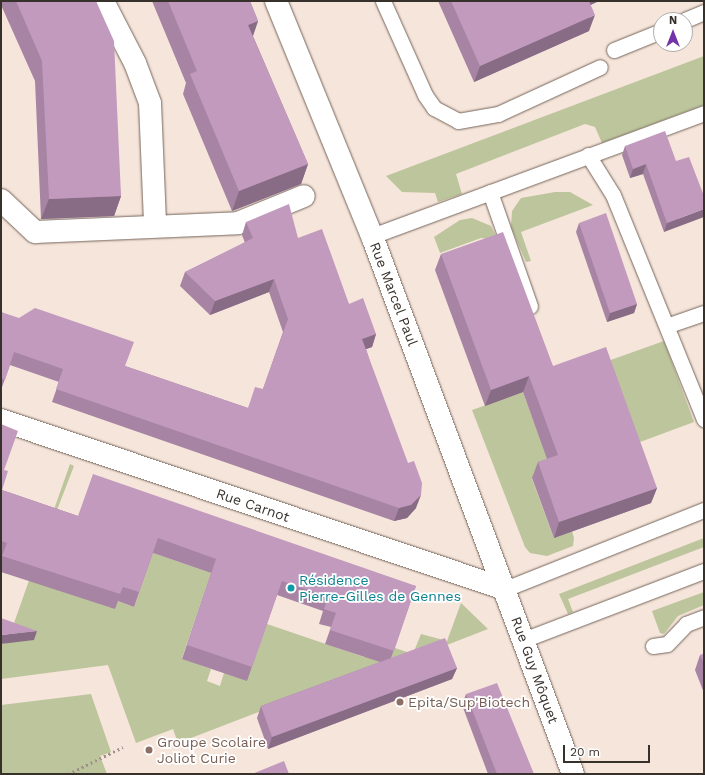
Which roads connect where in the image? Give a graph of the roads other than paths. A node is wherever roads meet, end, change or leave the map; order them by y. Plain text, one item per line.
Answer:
1 (103, 1) edge
2 (276, 1) edge
3 (383, 1) edge
4 (704, 12) edge
5 (693, 17) edge
6 (653, 34) edge
7 (614, 50) dead end
8 (600, 67) dead end
9 (704, 113) edge
10 (588, 156) junction
11 (490, 192) junction
12 (304, 196) edge
13 (1, 200) edge
14 (155, 224) junction
15 (372, 236) junction
16 (704, 313) edge
17 (535, 320) edge
18 (669, 325) junction
19 (702, 410) edge
20 (1, 420) edge
21 (704, 510) edge
22 (704, 571) edge
23 (505, 589) junction
24 (704, 617) edge
25 (523, 640) junction
26 (653, 646) dead end
27 (573, 774) edge

1 - 14 street
2 - 15 street, Rue Marcel Paul
3 - 8 lane
4 - 5 lane
6 - 7 lane
9 - 10 lane
10 - 11 lane
10 - 18 lane
11 - 15 lane
11 - 17 lane
12 - 14 street
13 - 14 street
15 - 23 street, Rue Marcel Paul
16 - 18 lane
18 - 19 lane
20 - 23 street, Rue Carnot
21 - 23 lane
22 - 25 lane
23 - 25 street, Rue Guy Môquet
24 - 26 lane
25 - 27 street, Rue Guy Môquet

